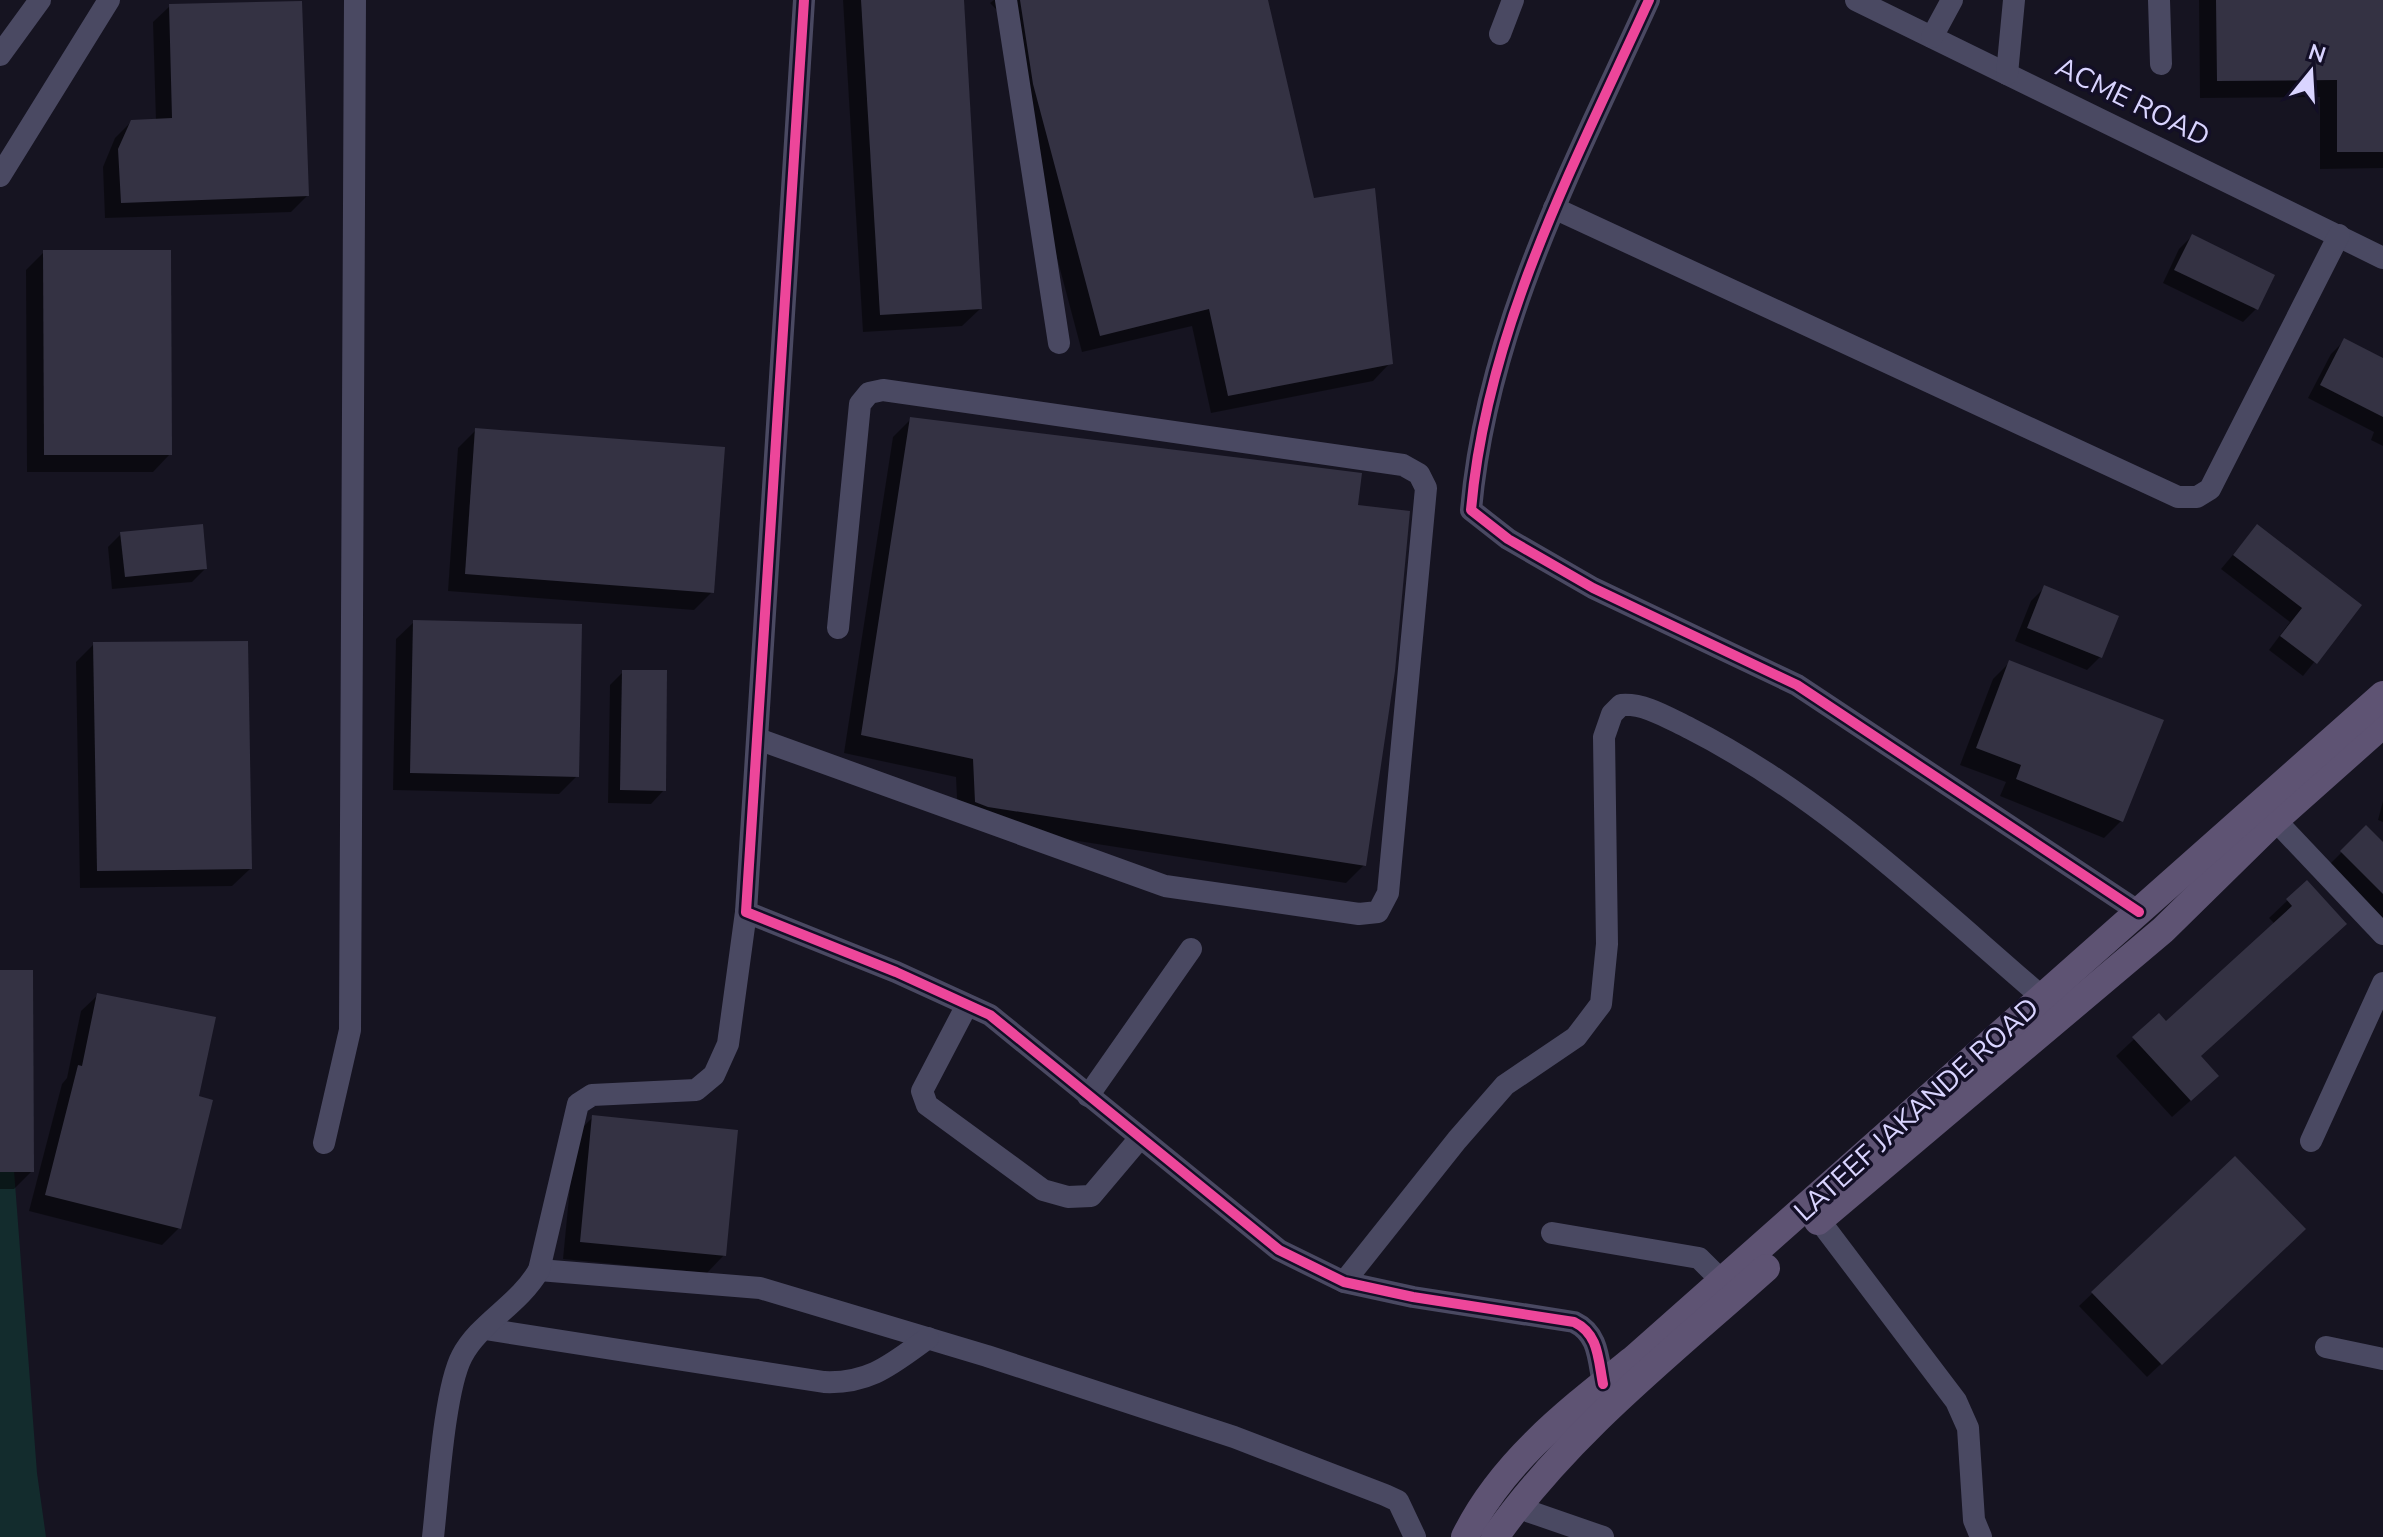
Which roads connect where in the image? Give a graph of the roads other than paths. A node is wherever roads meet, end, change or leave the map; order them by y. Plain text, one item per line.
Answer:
1 (40, 0) edge
2 (109, 0) edge
3 (355, 0) edge
4 (804, 0) edge
5 (1006, 0) edge
6 (1513, 0) edge
7 (1649, 0) edge
8 (1856, 0) edge
9 (1952, 0) edge
10 (2014, 0) edge
11 (2159, 0) edge
12 (1500, 34) dead end
13 (1932, 37) junction
14 (0, 55) edge
15 (2161, 64) dead end
16 (2007, 74) junction
17 (0, 176) edge
18 (1554, 208) junction
19 (2339, 235) junction
20 (2383, 258) edge
21 (1059, 343) dead end
22 (838, 628) dead end
23 (2383, 695) edge
24 (2383, 724) edge
25 (758, 739) junction
26 (2275, 820) junction
27 (746, 912) junction
28 (2139, 912) junction
29 (2383, 934) edge
30 (1191, 949) dead end
31 (2383, 983) edge
32 (2042, 997) junction
33 (967, 1005) junction
34 (1088, 1096) junction
35 (1140, 1138) junction
36 (2311, 1141) dead end
37 (324, 1143) dead end
38 (1819, 1220) junction
39 (1552, 1233) dead end
40 (539, 1270) junction
41 (1722, 1281) junction
42 (1344, 1282) junction
43 (485, 1329) junction
44 (928, 1338) junction
45 (2326, 1347) dead end
46 (2383, 1359) edge
47 (1603, 1384) junction
48 (1516, 1507) junction
49 (1568, 1532) edge
50 (433, 1537) edge
51 (1415, 1537) edge
52 (1465, 1537) edge
53 (1495, 1537) edge
54 (1603, 1537) edge
55 (1981, 1537) edge

1 - 14 street
2 - 17 street
3 - 37 street
4 - 25 street
5 - 21 street
6 - 12 street
7 - 18 street
8 - 13 street, ACME ROAD
9 - 13 street
10 - 16 street
11 - 15 street
13 - 16 street, ACME ROAD
16 - 19 street, ACME ROAD
18 - 19 street
18 - 28 street
19 - 20 street, ACME ROAD
22 - 25 street
23 - 28 main road, LATEEF JAKANDE ROAD
24 - 26 main road, LATEEF JAKANDE ROAD
25 - 27 street
26 - 29 street
26 - 38 main road, LATEEF JAKANDE ROAD
27 - 33 street
27 - 40 street
28 - 32 main road, LATEEF JAKANDE ROAD
30 - 34 street
31 - 36 street
32 - 41 main road, LATEEF JAKANDE ROAD
32 - 42 street
33 - 34 street
33 - 35 street
34 - 35 street
35 - 42 street
38 - 48 main road, LATEEF JAKANDE ROAD
38 - 55 street
39 - 41 street
40 - 43 street
40 - 44 street
41 - 47 main road, LATEEF JAKANDE ROAD
42 - 47 street
43 - 44 street
43 - 50 street
44 - 51 street
45 - 46 street
47 - 52 main road, LATEEF JAKANDE ROAD
48 - 49 street
48 - 53 main road, LATEEF JAKANDE ROAD
49 - 54 street

